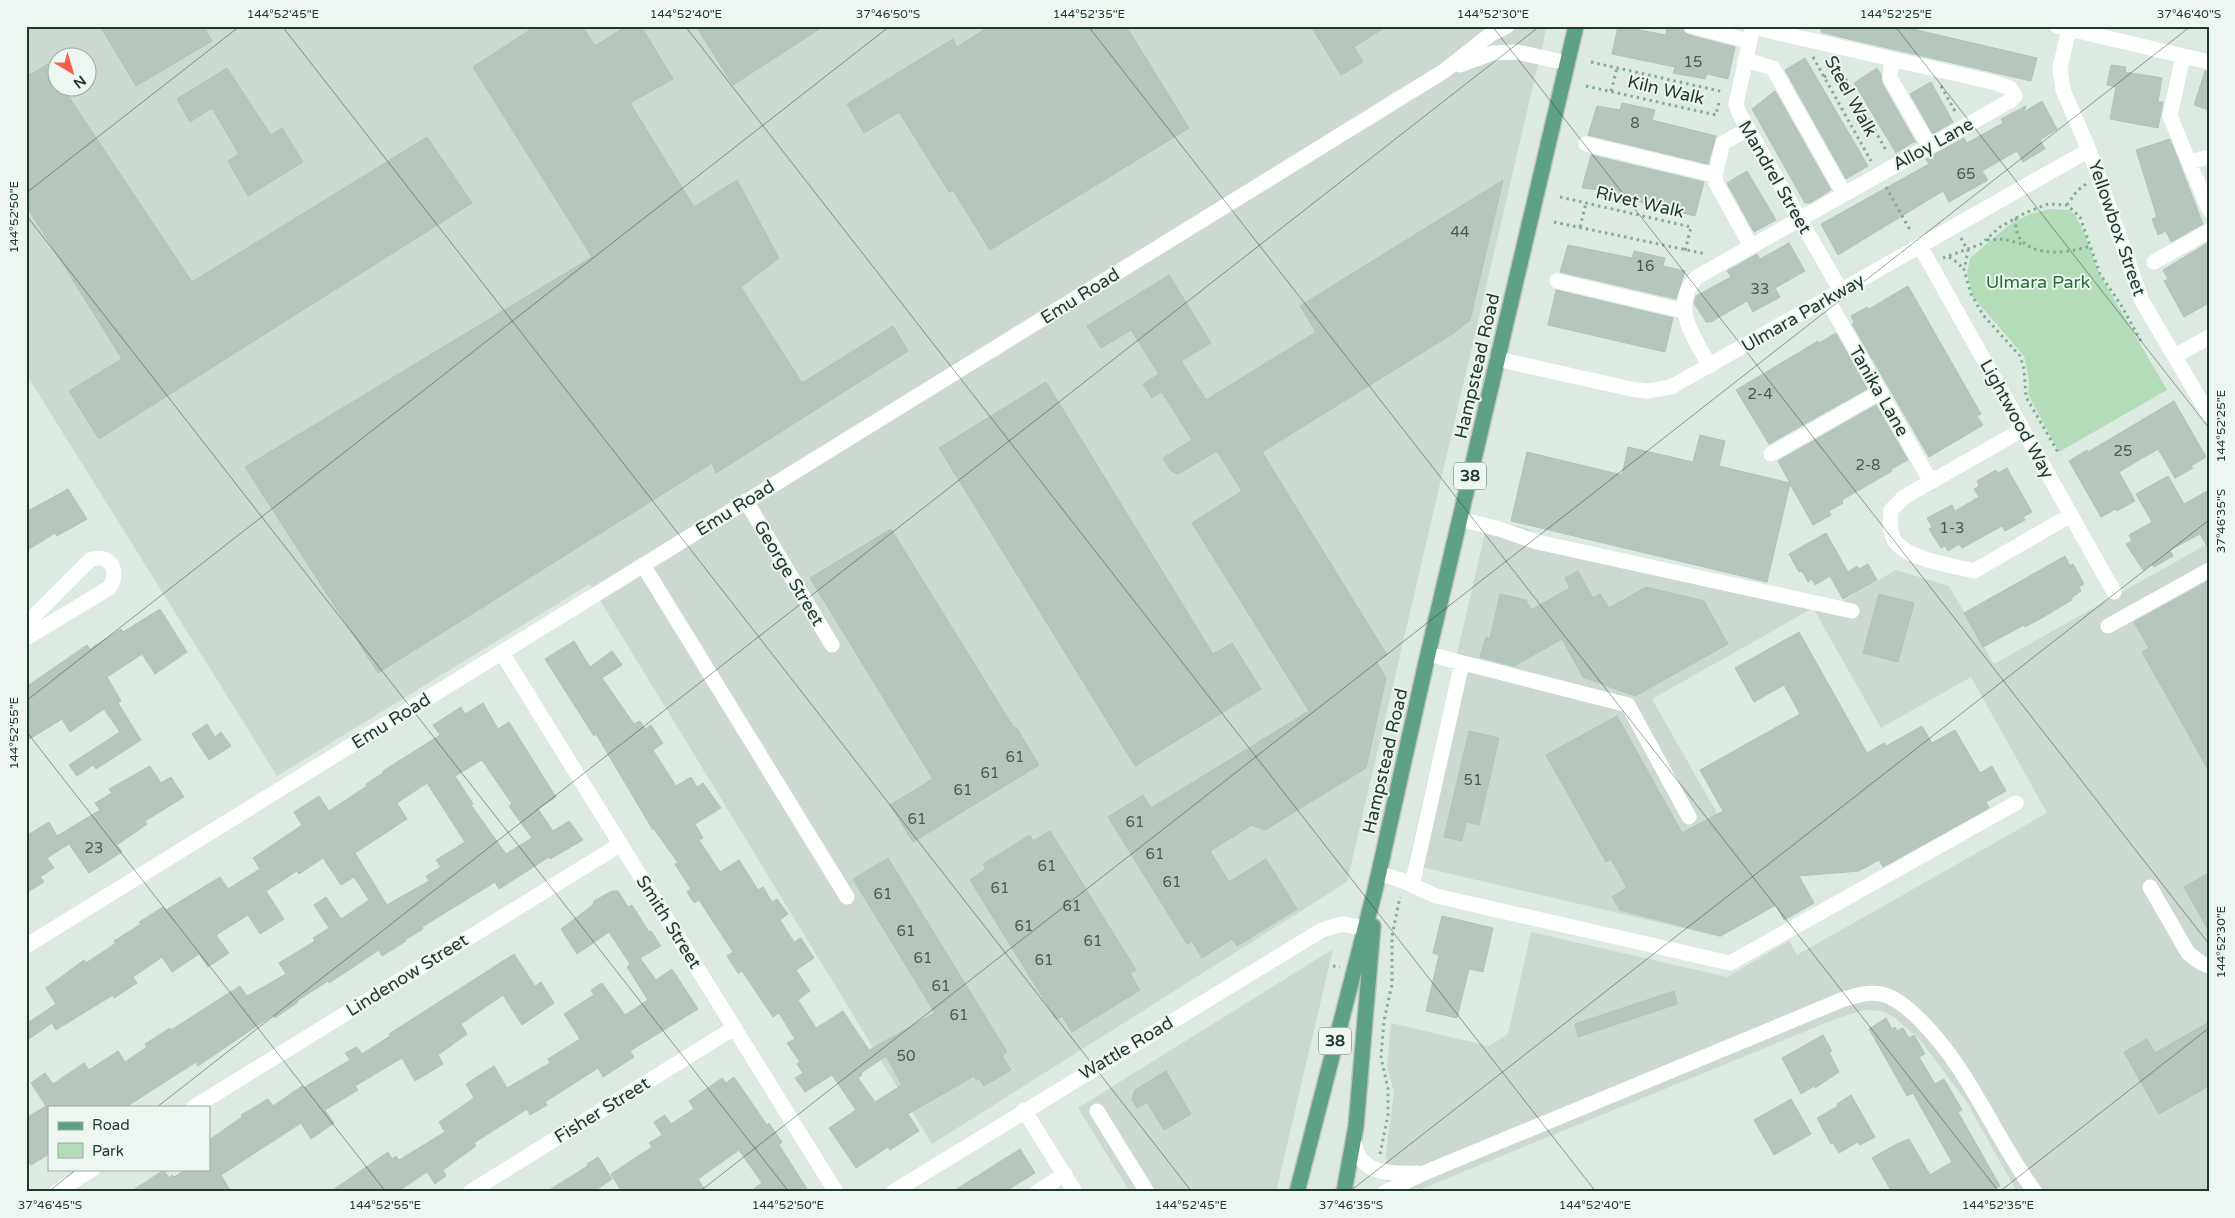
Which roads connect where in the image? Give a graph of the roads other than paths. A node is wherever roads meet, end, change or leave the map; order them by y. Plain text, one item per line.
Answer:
1 (1506, 26) edge
2 (1576, 26) edge
3 (1691, 26) edge
4 (2063, 28) edge
5 (1752, 31) edge
6 (2183, 56) junction
7 (1892, 59) junction
8 (1745, 60) junction
9 (2209, 62) edge
10 (1567, 63) junction
11 (1444, 71) junction
12 (1748, 129) junction
13 (1586, 144) dead end
14 (1929, 146) junction
15 (2089, 150) junction
16 (2209, 157) edge
17 (2189, 162) junction
18 (1715, 175) junction
19 (1844, 194) junction
20 (2209, 210) edge
21 (1800, 220) junction
22 (2209, 231) edge
23 (1751, 246) junction
24 (1920, 246) junction
25 (2154, 262) dead end
26 (1557, 281) dead end
27 (1841, 291) junction
28 (1827, 299) junction
29 (1684, 311) junction
30 (2209, 336) edge
31 (2175, 356) junction
32 (1497, 359) junction
33 (1710, 366) junction
34 (1880, 392) junction
35 (2209, 415) edge
36 (2022, 430) junction
37 (1772, 454) dead end
38 (1931, 482) junction
39 (746, 501) junction
40 (2071, 515) junction
41 (1460, 519) junction
42 (643, 566) junction
43 (2209, 570) edge
44 (2114, 592) dead end
45 (1852, 611) dead end
46 (26, 624) edge
47 (2108, 626) dead end
48 (26, 638) edge
49 (832, 645) dead end
50 (502, 652) junction
51 (1428, 654) junction
52 (1462, 663) junction
53 (2016, 803) dead end
54 (1689, 817) dead end
55 (621, 844) junction
56 (1379, 873) junction
57 (1407, 883) junction
58 (2150, 887) dead end
59 (1375, 890) junction
60 (847, 897) dead end
61 (1365, 928) junction
62 (26, 946) edge
63 (2209, 966) edge
64 (734, 1028) junction
65 (196, 1106) edge
66 (1024, 1110) junction
67 (1097, 1112) dead end
68 (1354, 1142) junction
69 (91, 1170) edge
70 (1424, 1173) junction
71 (1065, 1174) junction
72 (56, 1192) edge
73 (470, 1192) edge
74 (836, 1192) edge
75 (893, 1192) edge
76 (1037, 1192) edge
77 (1075, 1192) edge
78 (1147, 1192) edge
79 (1297, 1192) edge
80 (1344, 1192) edge
81 (1385, 1192) edge
82 (2035, 1192) edge

1 - 11 street, Emu Road
2 - 10 main road, Hampstead Road / 38
3 - 5 street, Alloy Lane
4 - 6 street
4 - 15 street, Yellowbox Street
5 - 7 street, Alloy Lane
5 - 8 street, Mandrel Street
6 - 9 street
6 - 17 street
7 - 14 street
7 - 14 street, Alloy Lane
8 - 12 street, Mandrel Street
8 - 19 street
10 - 11 street, Emu Road
10 - 32 main road, Hampstead Road / 38
11 - 39 street, Emu Road
12 - 18 street
12 - 21 street, Mandrel Street
13 - 18 street
14 - 19 street, Alloy Lane
15 - 24 street, Ulmara Parkway
15 - 31 street, Yellowbox Street
16 - 17 street
17 - 20 street
18 - 23 street
19 - 21 street, Alloy Lane
21 - 23 street, Alloy Lane
21 - 27 street, Mandrel Street
22 - 25 street
23 - 29 street, Alloy Lane
24 - 27 street, Ulmara Parkway
24 - 36 street, Lightwood Way
26 - 29 street
27 - 28 street, Ulmara Parkway
28 - 33 street, Ulmara Parkway
28 - 34 street, Tanika Lane
29 - 33 street
30 - 31 street
31 - 35 street, Yellowbox Street
32 - 33 street, Ulmara Parkway
32 - 41 main road, Hampstead Road / 38
34 - 37 street
34 - 38 street, Tanika Lane
36 - 38 street
36 - 40 street, Lightwood Way
38 - 40 street
39 - 42 street, Emu Road
39 - 49 street, George Street
40 - 44 street, Lightwood Way
41 - 45 street
41 - 51 main road, Hampstead Road / 38
42 - 50 street, Emu Road
42 - 60 street
43 - 47 street
46 - 48 street
50 - 55 street, Smith Street
50 - 62 street, Emu Road
51 - 52 street
51 - 56 main road, Hampstead Road / 38
52 - 54 street
52 - 57 street
53 - 57 street
55 - 64 street, Smith Street
55 - 65 street, Lindenow Street
56 - 57 street
56 - 59 main road, Hampstead Road / 38
58 - 63 street
59 - 61 main road, Hampstead Road / 38
59 - 68 main road, Hampstead Road / 38
61 - 66 street, Wattle Road
61 - 79 main road, Hampstead Road / 38
64 - 73 street, Fisher Street
64 - 74 street, Smith Street
66 - 71 street
66 - 75 street, Wattle Road
67 - 78 street
68 - 70 street
68 - 80 main road, Hampstead Road / 38
69 - 72 street
70 - 81 street
70 - 82 street
71 - 76 street
71 - 77 street

